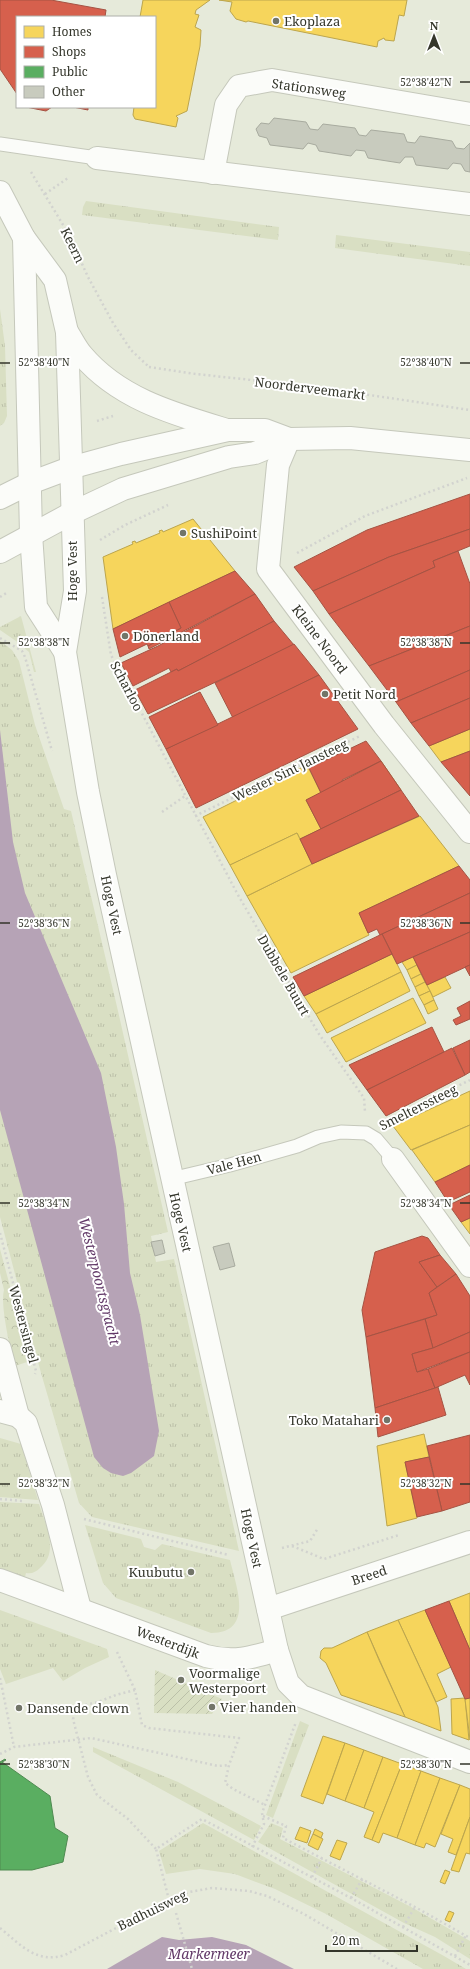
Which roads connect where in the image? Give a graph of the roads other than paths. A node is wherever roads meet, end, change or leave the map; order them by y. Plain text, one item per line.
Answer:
1 (470, 114) edge
2 (0, 144) edge
3 (97, 158) joint
4 (213, 173) junction
5 (0, 192) edge
6 (470, 204) edge
7 (24, 238) junction
8 (67, 332) junction
9 (228, 430) junction
10 (289, 438) junction
11 (470, 450) edge
12 (70, 468) junction
13 (30, 483) junction
14 (0, 498) edge
15 (72, 513) junction
16 (30, 534) junction
17 (0, 552) edge
18 (65, 652) junction
19 (470, 832) edge
20 (393, 1159) joint
21 (171, 1179) junction
22 (470, 1266) edge
23 (0, 1349) edge
24 (9, 1413) edge
25 (470, 1542) edge
26 (0, 1580) edge
27 (80, 1609) junction
28 (268, 1610) junction
29 (277, 1650) junction
30 (470, 1762) edge

1 - 4 street, Stationsweg
2 - 3 lane
3 - 4 street
4 - 6 street
5 - 7 street
7 - 8 street
7 - 13 street
8 - 9 street
8 - 12 street
9 - 10 street
9 - 12 street
10 - 11 street
10 - 15 street
10 - 19 street, Kleine Noord
12 - 13 street
12 - 15 street, Hoge Vest
13 - 14 street
13 - 16 street, Hoge Vest
15 - 16 street
15 - 18 street, Hoge Vest
16 - 17 street
16 - 18 street, Hoge Vest
18 - 21 street, Hoge Vest
20 - 21 lane, Vale Hen
20 - 22 street
21 - 28 street, Hoge Vest
23 - 24 street
24 - 27 street
25 - 28 street, Breed
26 - 27 street, Westerdijk
27 - 29 street, Westerdijk
28 - 29 street, Hoge Vest
29 - 30 street

